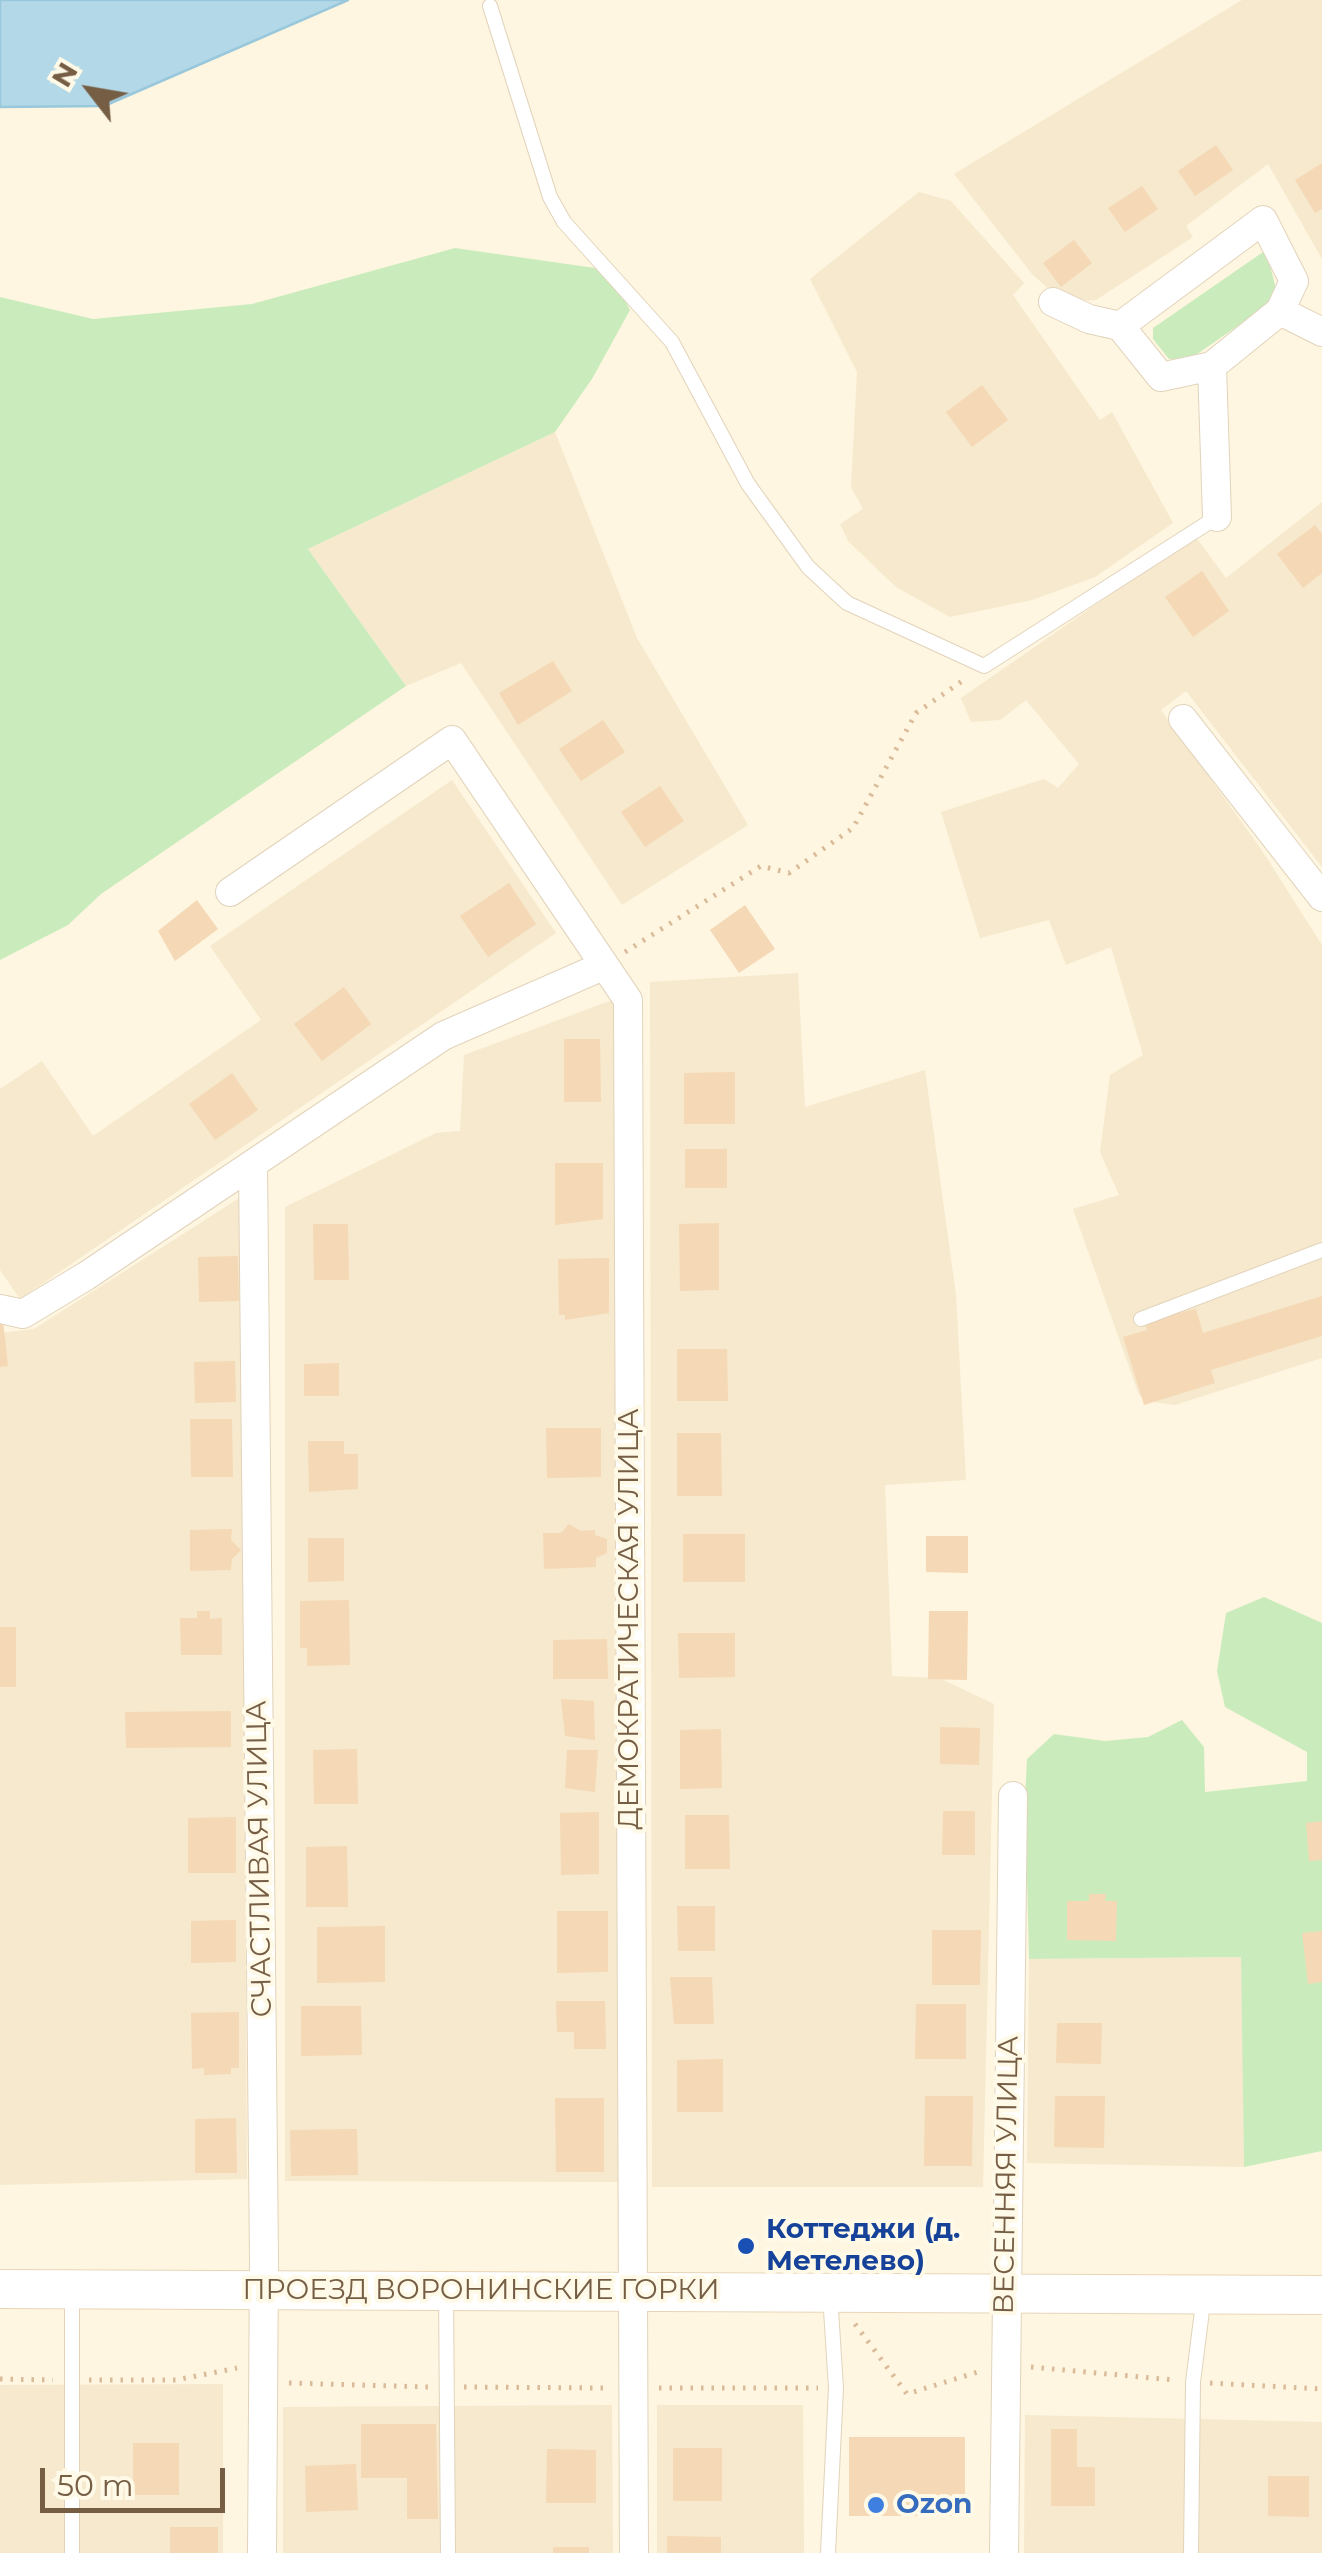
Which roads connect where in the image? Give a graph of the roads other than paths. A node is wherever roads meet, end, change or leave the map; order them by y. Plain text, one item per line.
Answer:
1 (490, 6) dead end
2 (1053, 302) dead end
3 (1280, 311) junction
4 (1120, 326) junction
5 (1322, 332) edge
6 (1212, 366) junction
7 (1217, 517) joint
8 (1183, 719) dead end
9 (230, 892) dead end
10 (1322, 897) edge
11 (604, 966) junction
12 (253, 1165) junction
13 (1322, 1250) edge
14 (0, 1309) edge
15 (1141, 1319) dead end
16 (1012, 1796) dead end
17 (0, 2289) edge
18 (72, 2290) junction
19 (264, 2290) junction
20 (830, 2290) junction
21 (446, 2291) junction
22 (634, 2292) junction
23 (1006, 2294) junction
24 (1204, 2295) junction
25 (1322, 2295) edge
26 (72, 2553) edge
27 (262, 2553) edge
28 (448, 2553) edge
29 (634, 2553) edge
30 (828, 2553) edge
31 (1004, 2553) edge
32 (1190, 2553) edge

1 - 7 lane
2 - 4 street
3 - 4 street
3 - 5 street
3 - 6 street
4 - 6 street
6 - 7 street
8 - 10 street
9 - 11 street, ДЕМОКРАТИЧЕСКАЯ УЛИЦА
11 - 12 street
11 - 22 street, ДЕМОКРАТИЧЕСКАЯ УЛИЦА
12 - 14 street
12 - 19 street, СЧАСТЛИВАЯ УЛИЦА
13 - 15 lane
16 - 23 street, ВЕСЕННЯЯ УЛИЦА
17 - 18 street, ПРОЕЗД ВОРОНИНСКИЕ ГОРКИ
18 - 19 street, ПРОЕЗД ВОРОНИНСКИЕ ГОРКИ
18 - 26 lane
19 - 21 street, ПРОЕЗД ВОРОНИНСКИЕ ГОРКИ
19 - 27 street, СЧАСТЛИВАЯ УЛИЦА
20 - 22 street, ПРОЕЗД ВОРОНИНСКИЕ ГОРКИ
20 - 23 street, ПРОЕЗД ВОРОНИНСКИЕ ГОРКИ
20 - 30 lane
21 - 22 street, ПРОЕЗД ВОРОНИНСКИЕ ГОРКИ
21 - 28 lane
22 - 29 street, ДЕМОКРАТИЧЕСКАЯ УЛИЦА
23 - 24 street, ПРОЕЗД ВОРОНИНСКИЕ ГОРКИ
23 - 31 street, ВЕСЕННЯЯ УЛИЦА
24 - 25 street, ПРОЕЗД ВОРОНИНСКИЕ ГОРКИ
24 - 32 lane

